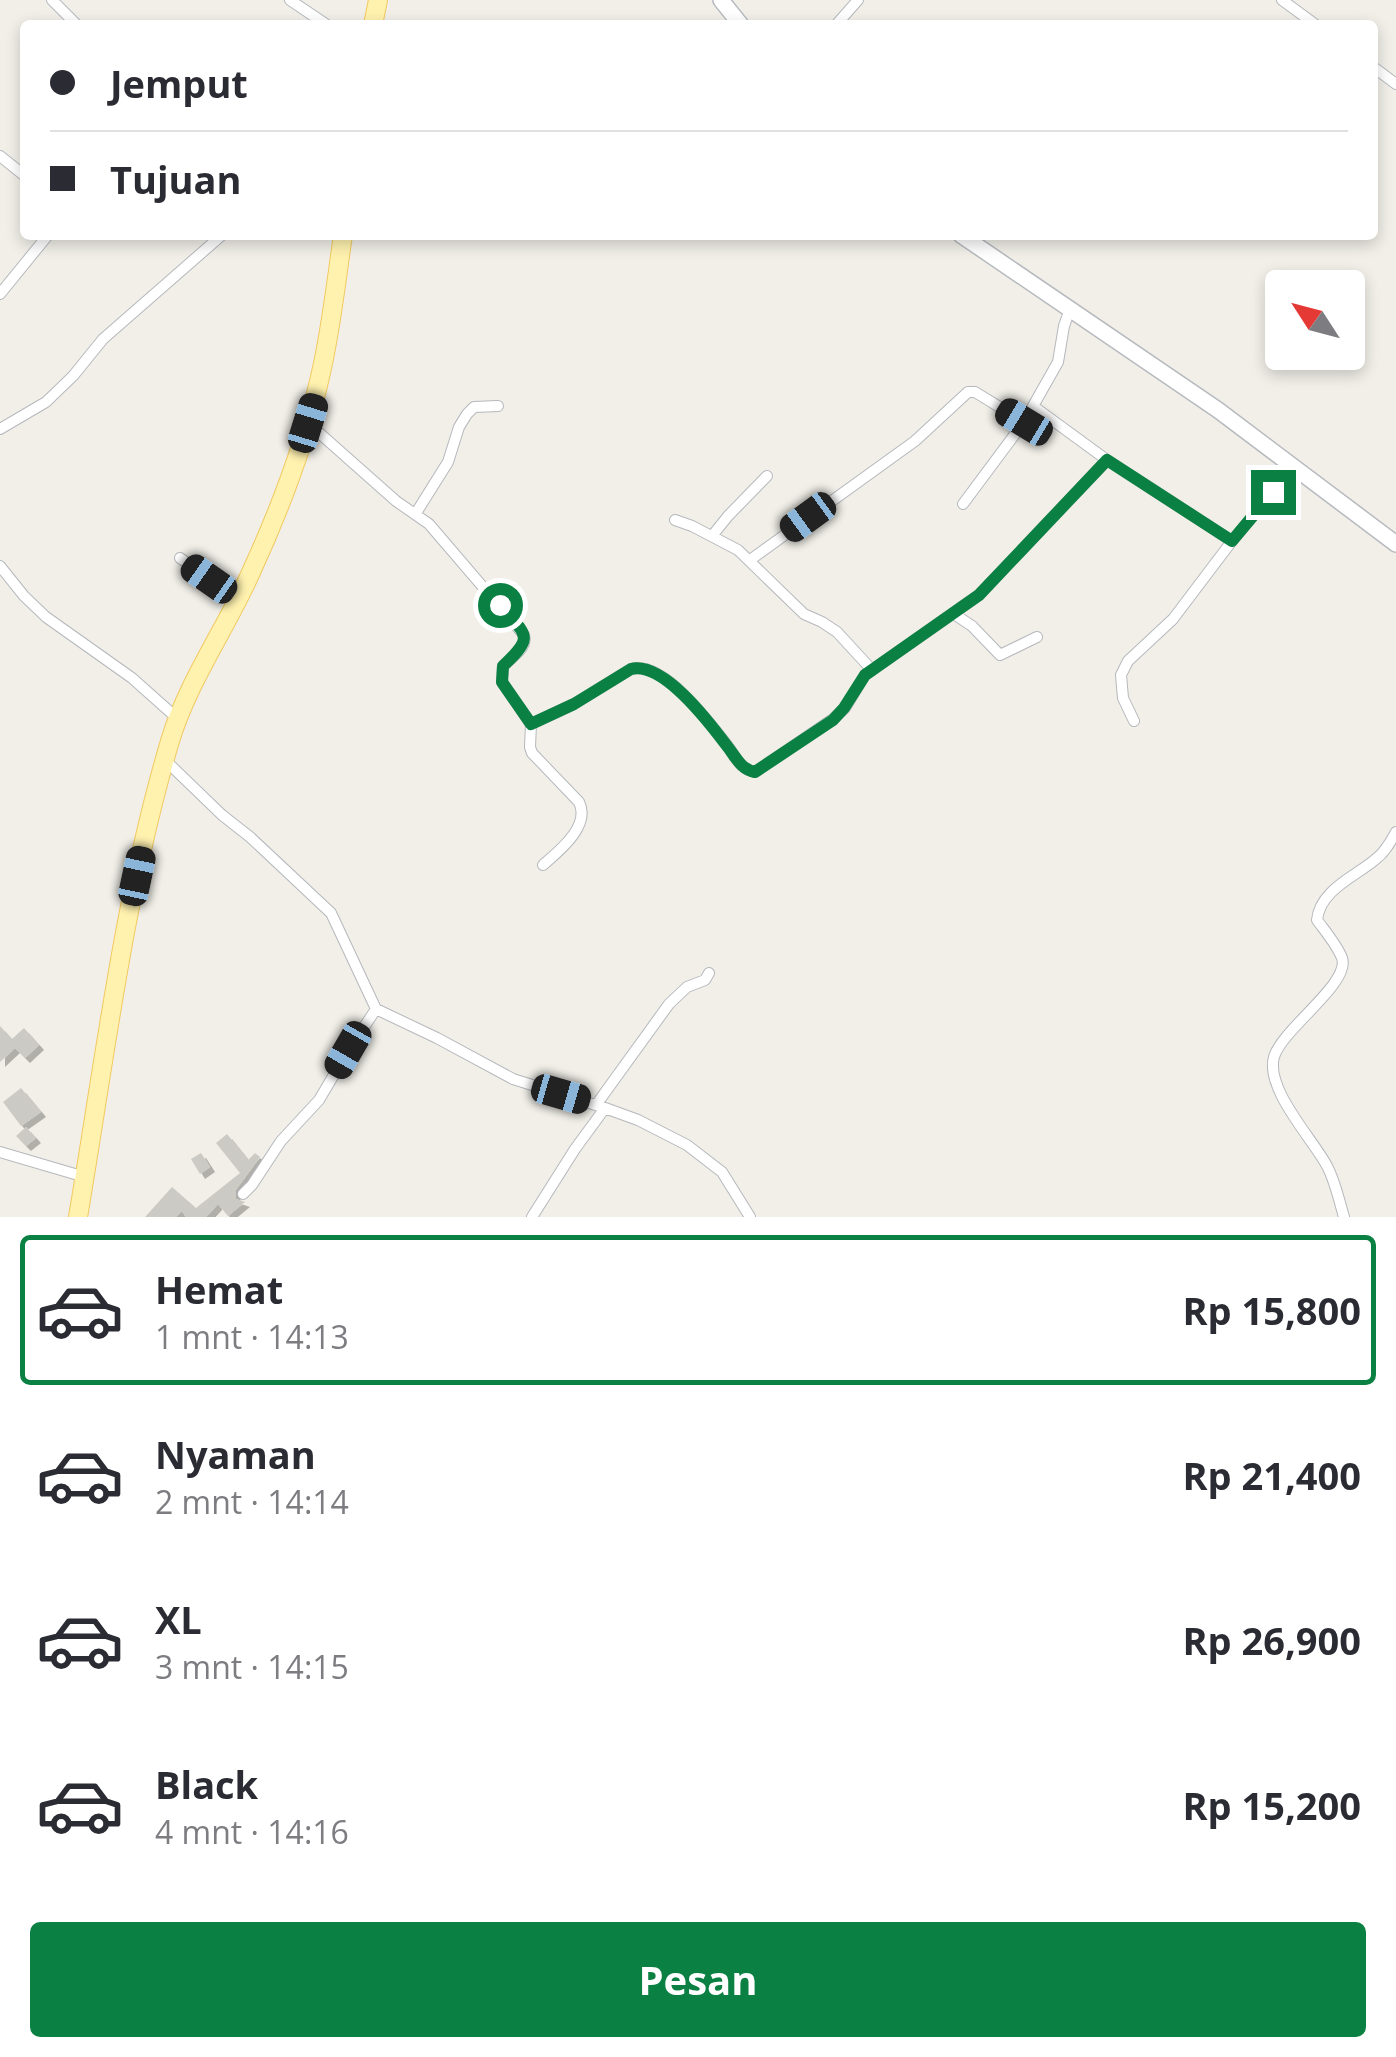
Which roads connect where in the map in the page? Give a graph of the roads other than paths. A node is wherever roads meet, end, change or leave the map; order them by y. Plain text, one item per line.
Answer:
1 (52, 0) edge
2 (290, 0) edge
3 (858, 0) edge
4 (1282, 0) edge
5 (72, 20) edge
6 (319, 20) edge
7 (840, 20) edge
8 (1309, 20) edge
9 (0, 156) edge
10 (20, 172) edge
11 (44, 240) edge
12 (216, 240) edge
13 (341, 240) edge
14 (968, 240) edge
15 (0, 294) edge
16 (1070, 309) junction
17 (498, 406) dead end
18 (1033, 406) junction
19 (1024, 422) junction
20 (308, 423) junction
21 (0, 429) edge
22 (1107, 460) junction
23 (1293, 468) junction
24 (767, 476) dead end
25 (963, 504) dead end
26 (416, 513) junction
27 (675, 520) dead end
28 (712, 536) junction
29 (1232, 541) junction
30 (1396, 544) edge
31 (180, 558) dead end
32 (750, 560) junction
33 (0, 566) edge
34 (238, 599) junction
35 (954, 614) junction
36 (1037, 637) dead end
37 (872, 670) junction
38 (178, 719) junction
39 (1134, 721) dead end
40 (531, 724) junction
41 (165, 760) junction
42 (1396, 832) edge
43 (543, 865) dead end
44 (709, 974) dead end
45 (376, 1009) junction
46 (600, 1106) junction
47 (0, 1152) edge
48 (85, 1177) junction
49 (242, 1194) dead end
50 (78, 1217) edge
51 (532, 1217) edge
52 (750, 1217) edge
53 (1344, 1217) edge

1 - 5 street
2 - 6 street
3 - 7 street
4 - 8 street
9 - 10 street
11 - 15 street
12 - 21 street
13 - 20 main road
14 - 16 main road
16 - 18 street
16 - 23 main road
17 - 26 street
18 - 19 street
18 - 22 street
19 - 25 street
19 - 32 street
20 - 26 street
20 - 34 main road
22 - 29 street
22 - 35 street
23 - 29 street
23 - 30 main road
24 - 28 street
26 - 40 street
27 - 28 street
28 - 32 street
29 - 39 street
31 - 34 street
32 - 37 street
33 - 38 street
34 - 38 main road
35 - 36 street
35 - 37 street
37 - 40 street
38 - 41 main road
40 - 43 street
41 - 45 street
41 - 48 main road
42 - 53 street
44 - 46 street
45 - 46 street
45 - 49 street
46 - 51 street
46 - 52 street
47 - 48 street
48 - 50 main road

